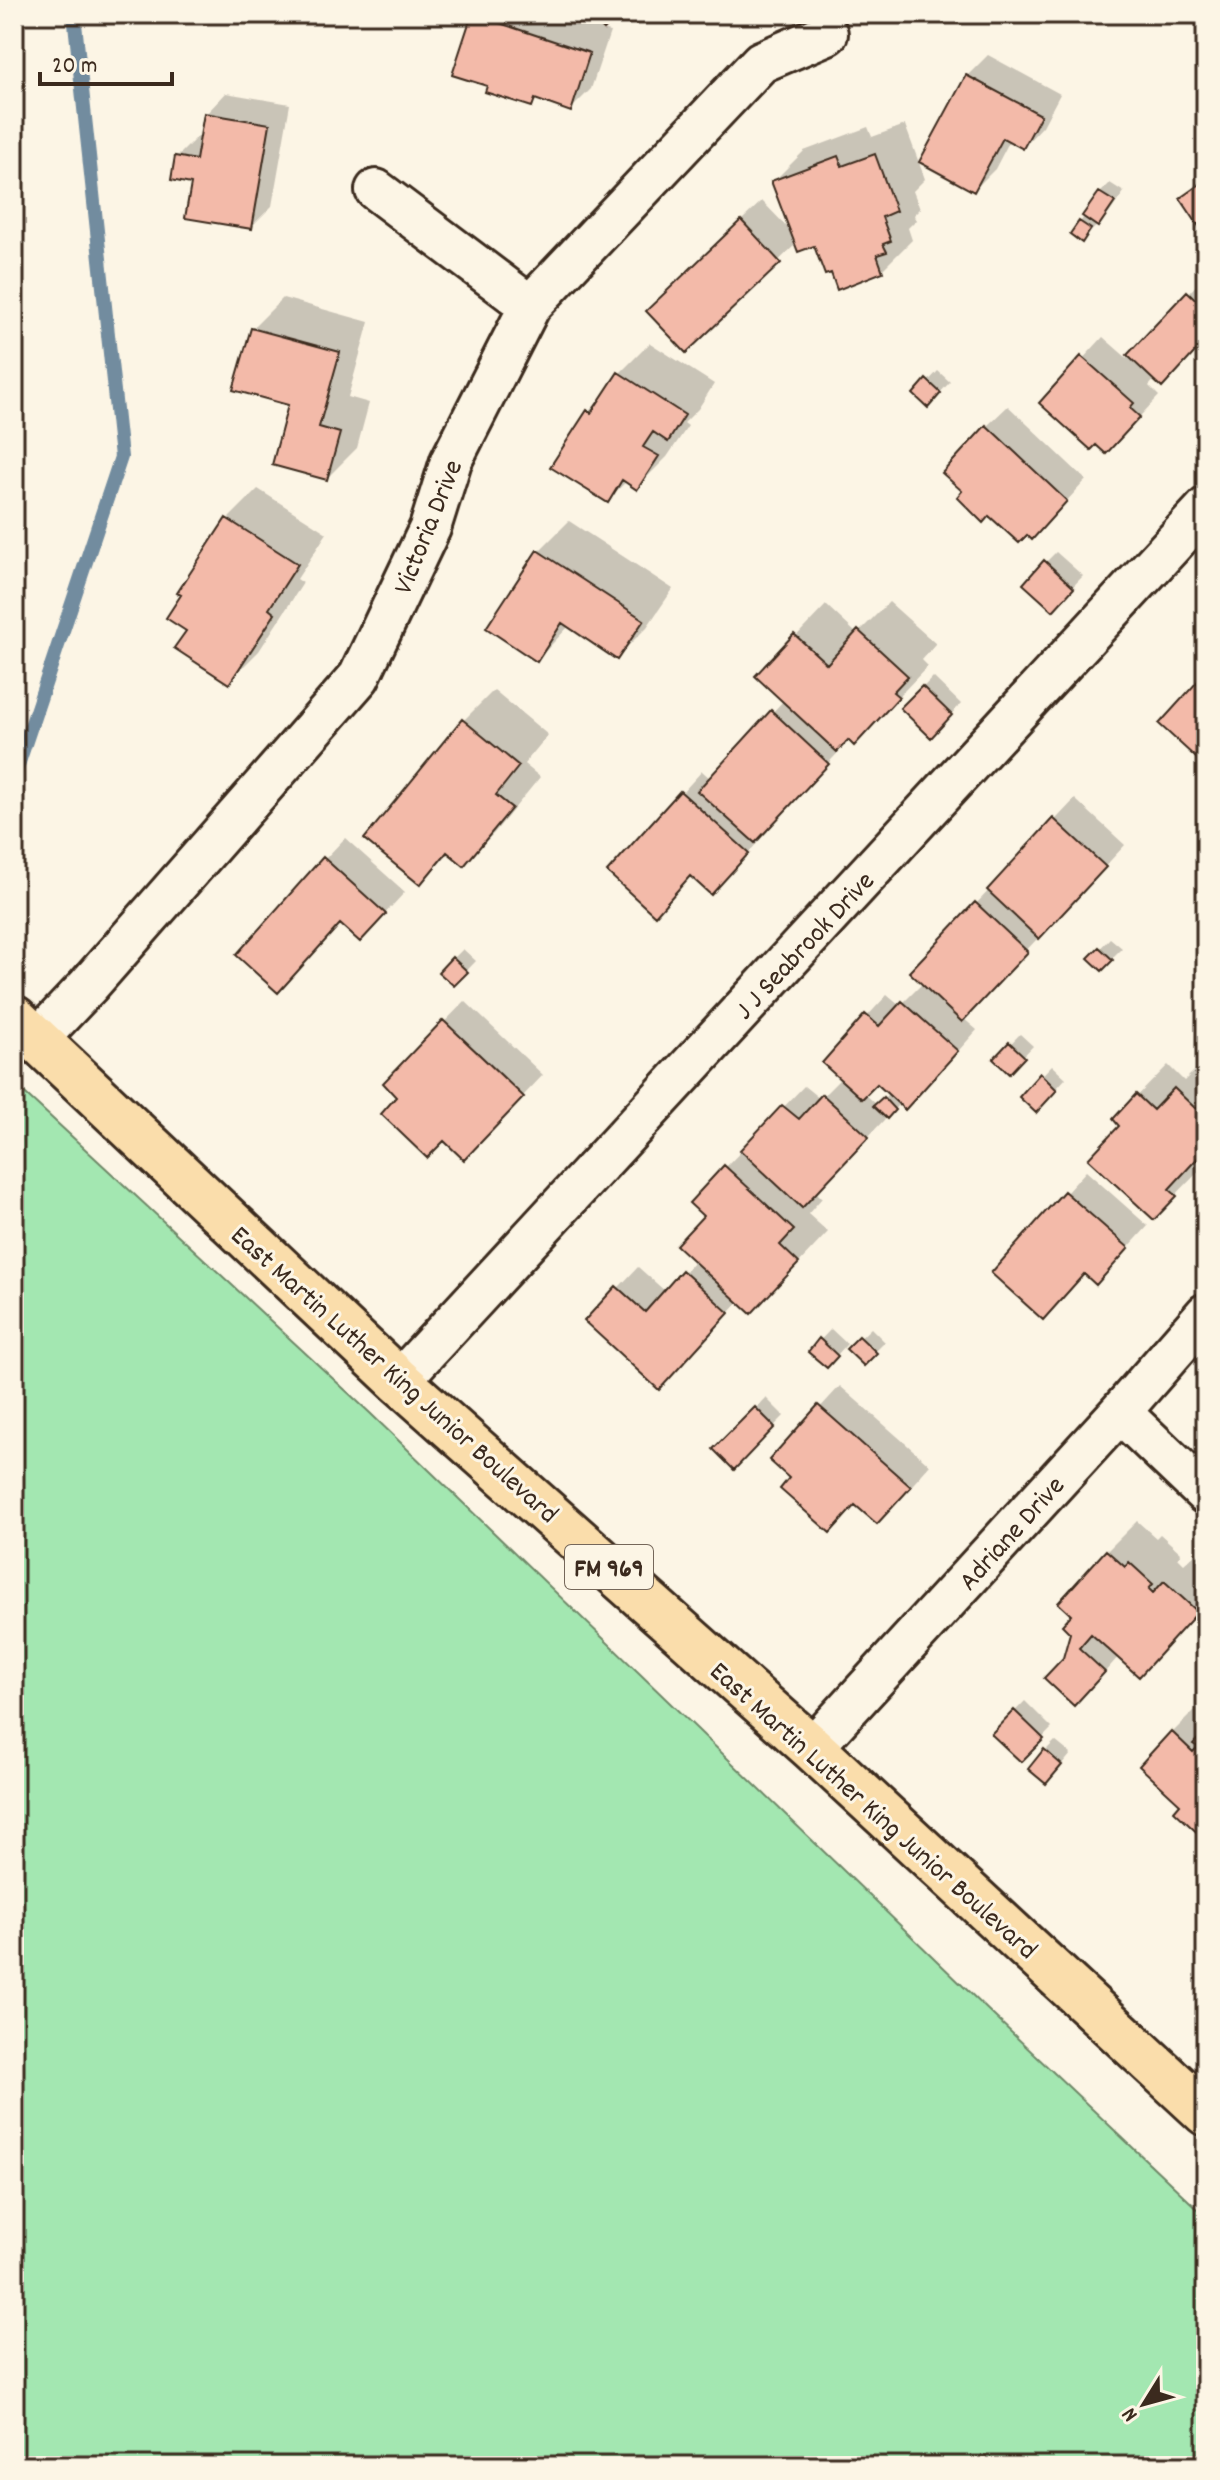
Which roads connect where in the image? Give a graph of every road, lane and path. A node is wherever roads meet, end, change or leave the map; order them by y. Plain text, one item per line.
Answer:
1 (827, 34) dead end
2 (376, 190) dead end
3 (530, 306) junction
4 (1206, 508) edge
5 (25, 1029) edge
6 (1206, 1314) edge
7 (399, 1381) junction
8 (1120, 1412) junction
9 (1206, 1494) edge
10 (812, 1748) junction
11 (1206, 2113) edge

1 - 3 street, Victoria Drive
2 - 3 street
3 - 5 street, Victoria Drive
4 - 7 street, J J Seabrook Drive
5 - 7 main road, East Martin Luther King Junior Boulevard / FM 969
6 - 8 street, Adriane Drive
7 - 10 main road, East Martin Luther King Junior Boulevard / FM 969
8 - 9 street
8 - 10 street, Adriane Drive
10 - 11 main road, East Martin Luther King Junior Boulevard / FM 969

